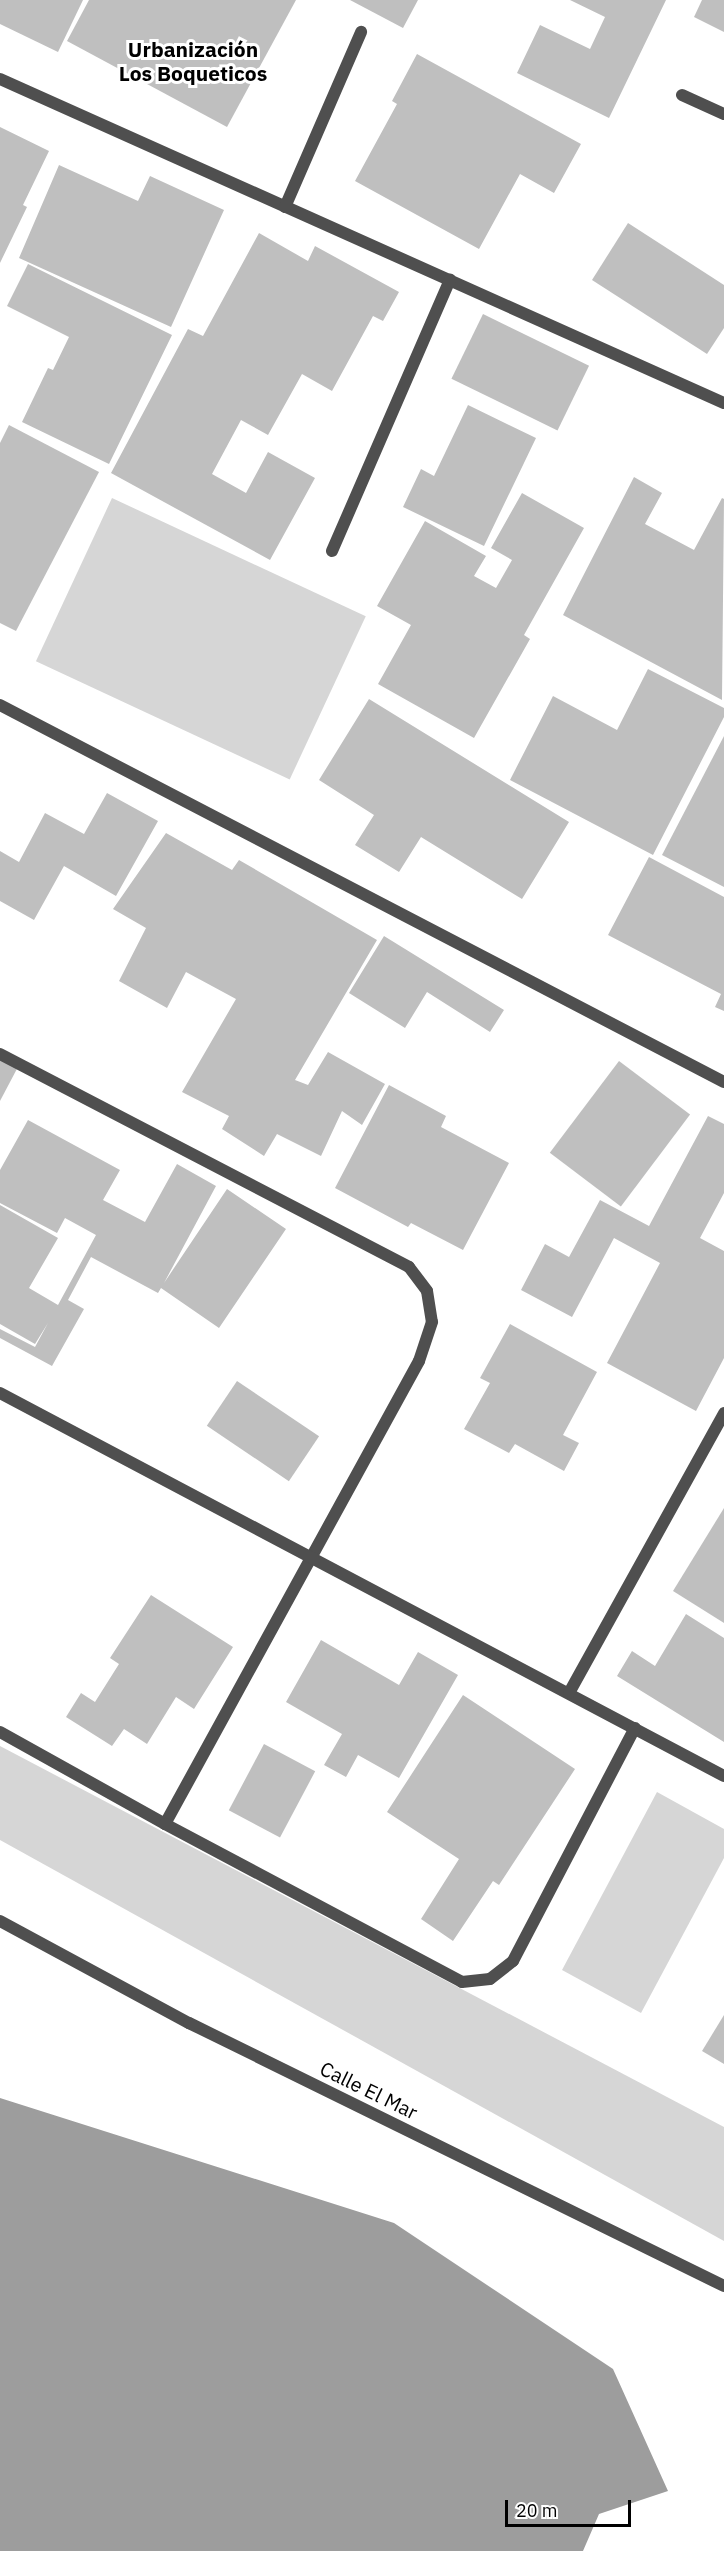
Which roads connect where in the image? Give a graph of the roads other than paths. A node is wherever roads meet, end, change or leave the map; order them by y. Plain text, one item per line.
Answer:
1 (361, 32) dead end
2 (0, 79) edge
3 (682, 95) dead end
4 (724, 114) edge
5 (285, 207) junction
6 (450, 280) junction
7 (722, 397) edge
8 (332, 551) dead end
9 (0, 705) edge
10 (0, 1054) edge
11 (724, 1082) edge
12 (0, 1392) edge
13 (724, 1413) edge
14 (720, 1431) edge
15 (311, 1556) junction
16 (569, 1693) junction
17 (634, 1728) junction
18 (0, 1732) edge
19 (724, 1776) edge
20 (165, 1824) junction
21 (0, 1921) edge
22 (724, 2286) edge

1 - 5 street
2 - 5 street
3 - 4 street
5 - 6 street
6 - 7 street
6 - 8 street
9 - 11 street
10 - 15 street
12 - 15 street
13 - 14 street
14 - 16 street
15 - 16 street
15 - 20 street
16 - 17 street
17 - 19 street
17 - 20 street
18 - 20 street
21 - 22 street, Calle El Mar

